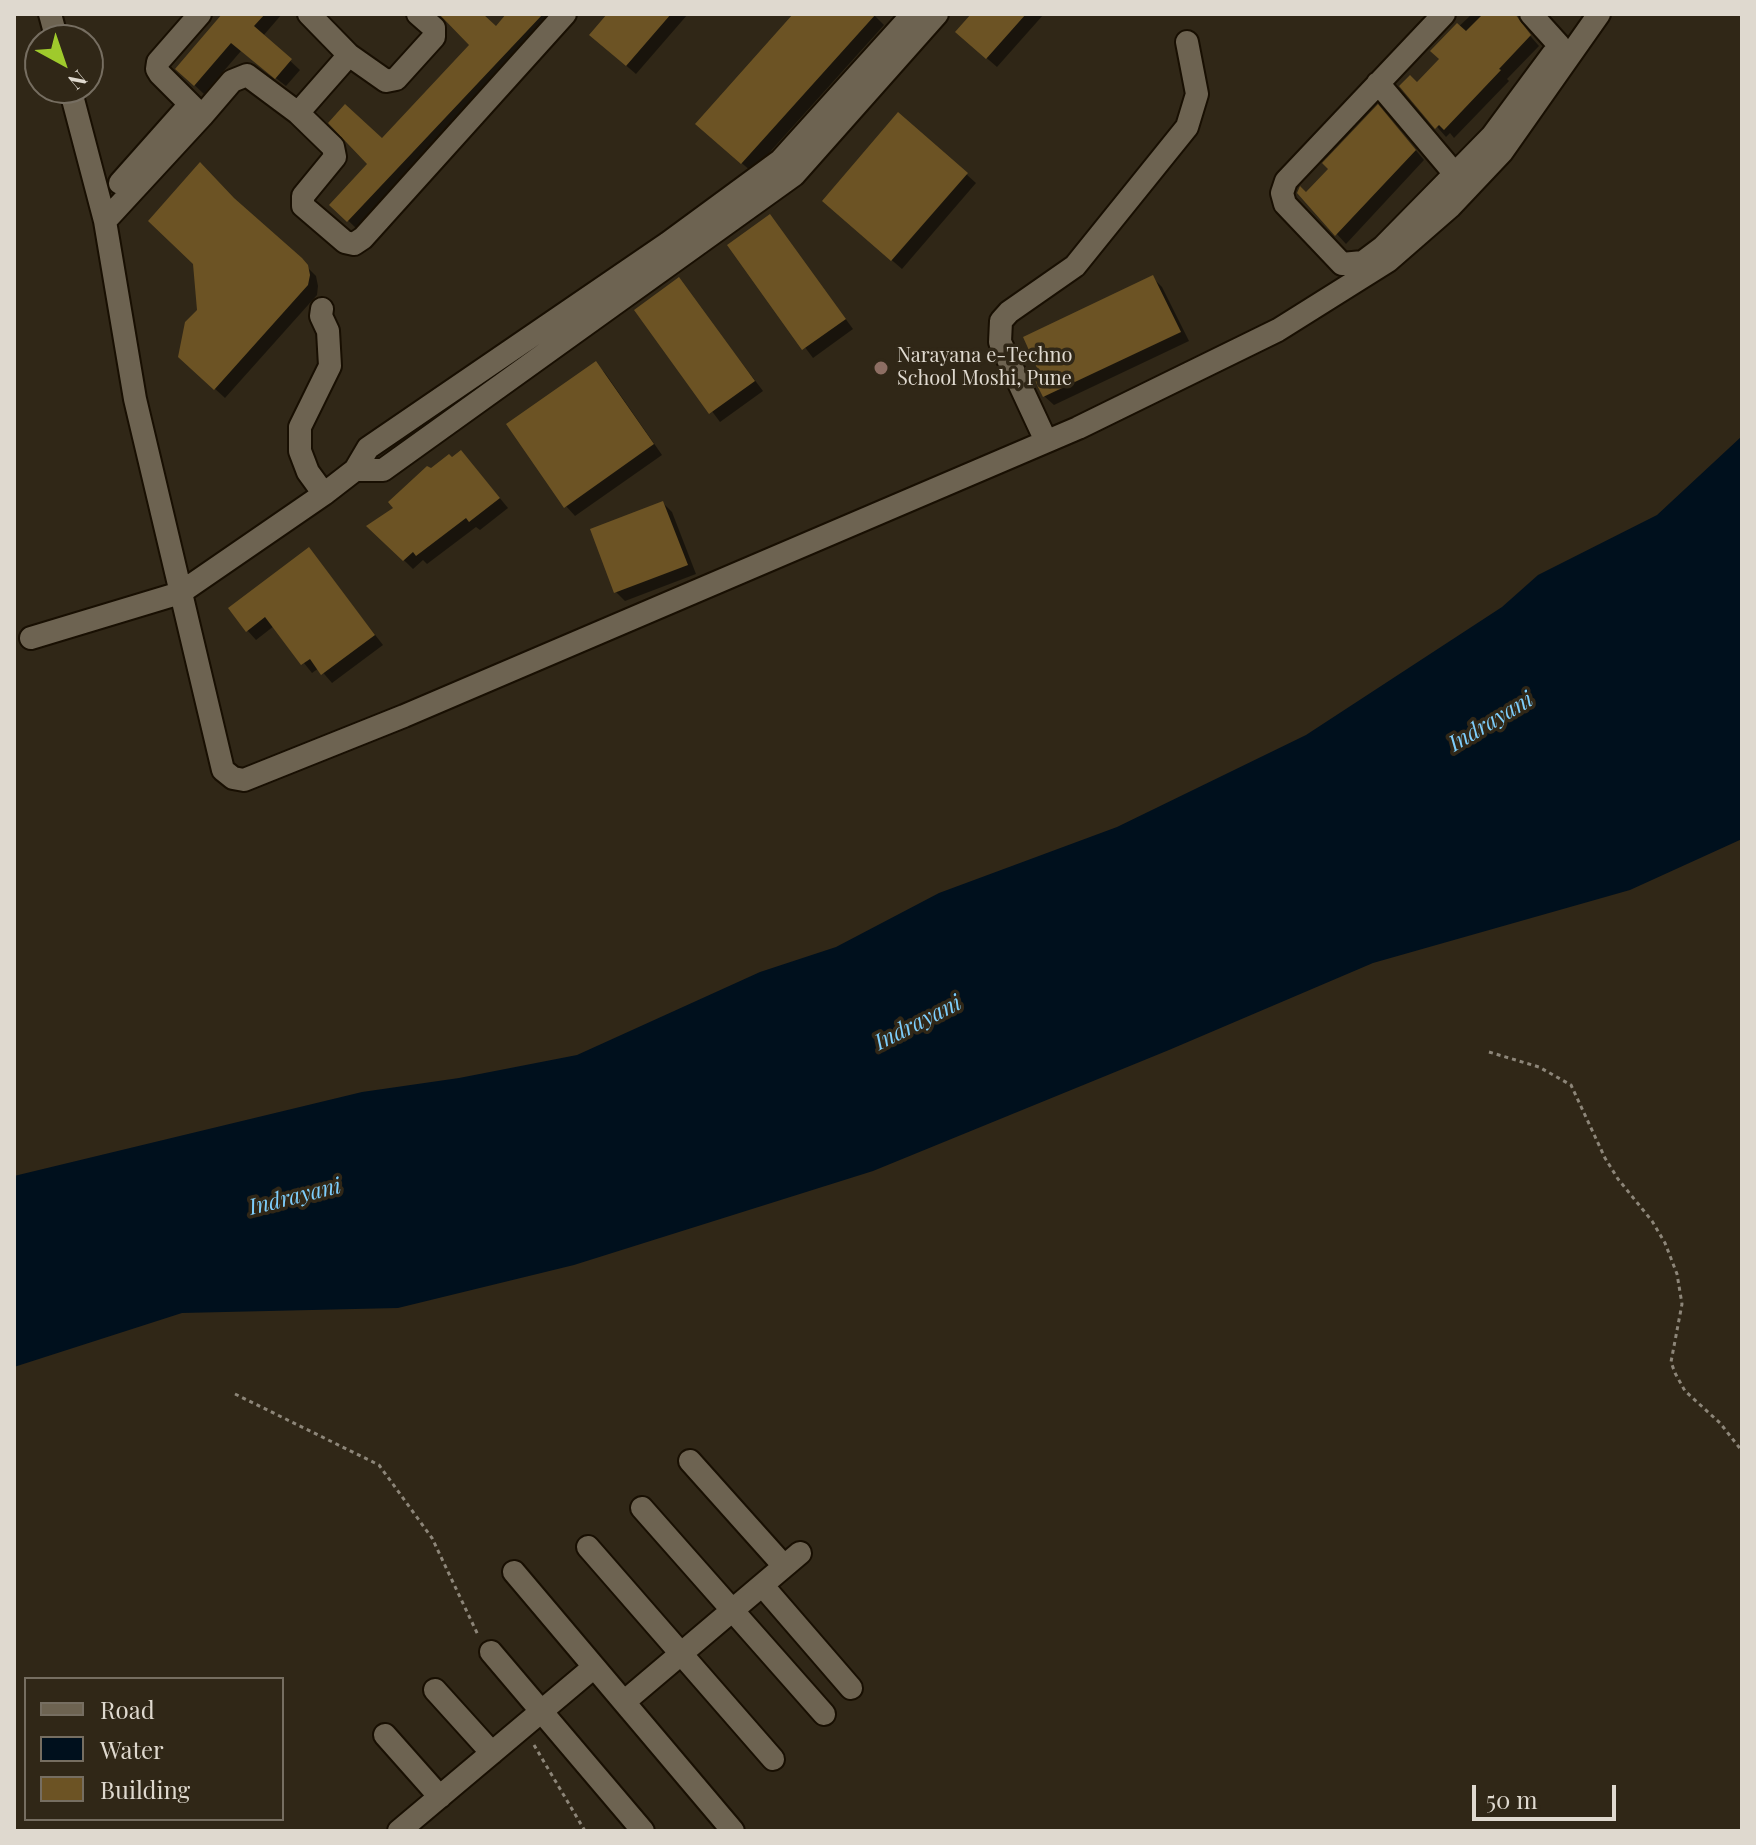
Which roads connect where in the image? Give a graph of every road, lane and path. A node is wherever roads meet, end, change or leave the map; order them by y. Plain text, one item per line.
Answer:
1 (200, 14) edge
2 (309, 14) edge
3 (418, 14) edge
4 (565, 14) edge
5 (913, 14) edge
6 (937, 14) edge
7 (1444, 14) edge
8 (1531, 14) edge
9 (1584, 14) edge
10 (1599, 14) edge
11 (1187, 42) dead end
12 (1559, 45) junction
13 (889, 54) junction
14 (349, 55) junction
15 (1378, 83) junction
16 (74, 104) edge
17 (298, 113) junction
18 (193, 114) junction
19 (1455, 174) junction
20 (742, 202) junction
21 (103, 213) junction
22 (322, 309) dead end
23 (473, 377) junction
24 (486, 397) junction
25 (1046, 441) junction
26 (355, 470) junction
27 (324, 494) junction
28 (180, 593) junction
29 (31, 638) dead end
30 (1489, 1052) dead end
31 (235, 1394) dead end
32 (1742, 1451) edge
33 (690, 1461) dead end
34 (642, 1508) dead end
35 (588, 1547) dead end
36 (514, 1572) dead end
37 (762, 1585) junction
38 (732, 1610) junction
39 (485, 1643) joint
40 (681, 1654) junction
41 (594, 1667) junction
42 (851, 1688) dead end
43 (435, 1690) dead end
44 (624, 1702) junction
45 (542, 1711) junction
46 (824, 1714) dead end
47 (524, 1726) junction
48 (385, 1735) dead end
49 (492, 1753) junction
50 (773, 1759) dead end
51 (440, 1797) junction
52 (399, 1831) edge
53 (585, 1831) edge
54 (643, 1831) edge
55 (733, 1831) edge

1 - 18 street
2 - 14 street
3 - 14 street
4 - 17 street
5 - 13 street
6 - 13 street
7 - 15 street
8 - 12 street
9 - 12 street
10 - 25 street
11 - 25 street
12 - 19 street
13 - 20 street
14 - 17 street
15 - 19 street
15 - 19 street
16 - 21 street
17 - 18 street
18 - 21 street
20 - 23 street
20 - 24 street
21 - 28 street
22 - 27 street
23 - 24 street
23 - 26 street
24 - 26 street
25 - 28 street
26 - 27 street
27 - 28 street
28 - 29 street
30 - 32 path
31 - 39 path
33 - 37 street
34 - 38 street
35 - 40 street
36 - 41 street
37 - 38 street
37 - 42 street
38 - 40 street
38 - 46 street
39 - 45 street
40 - 44 street
40 - 50 street
41 - 44 street
41 - 45 street
43 - 49 street
44 - 55 street
45 - 47 street
45 - 54 street
47 - 49 street
47 - 53 path
48 - 51 street
49 - 51 street
51 - 52 street

